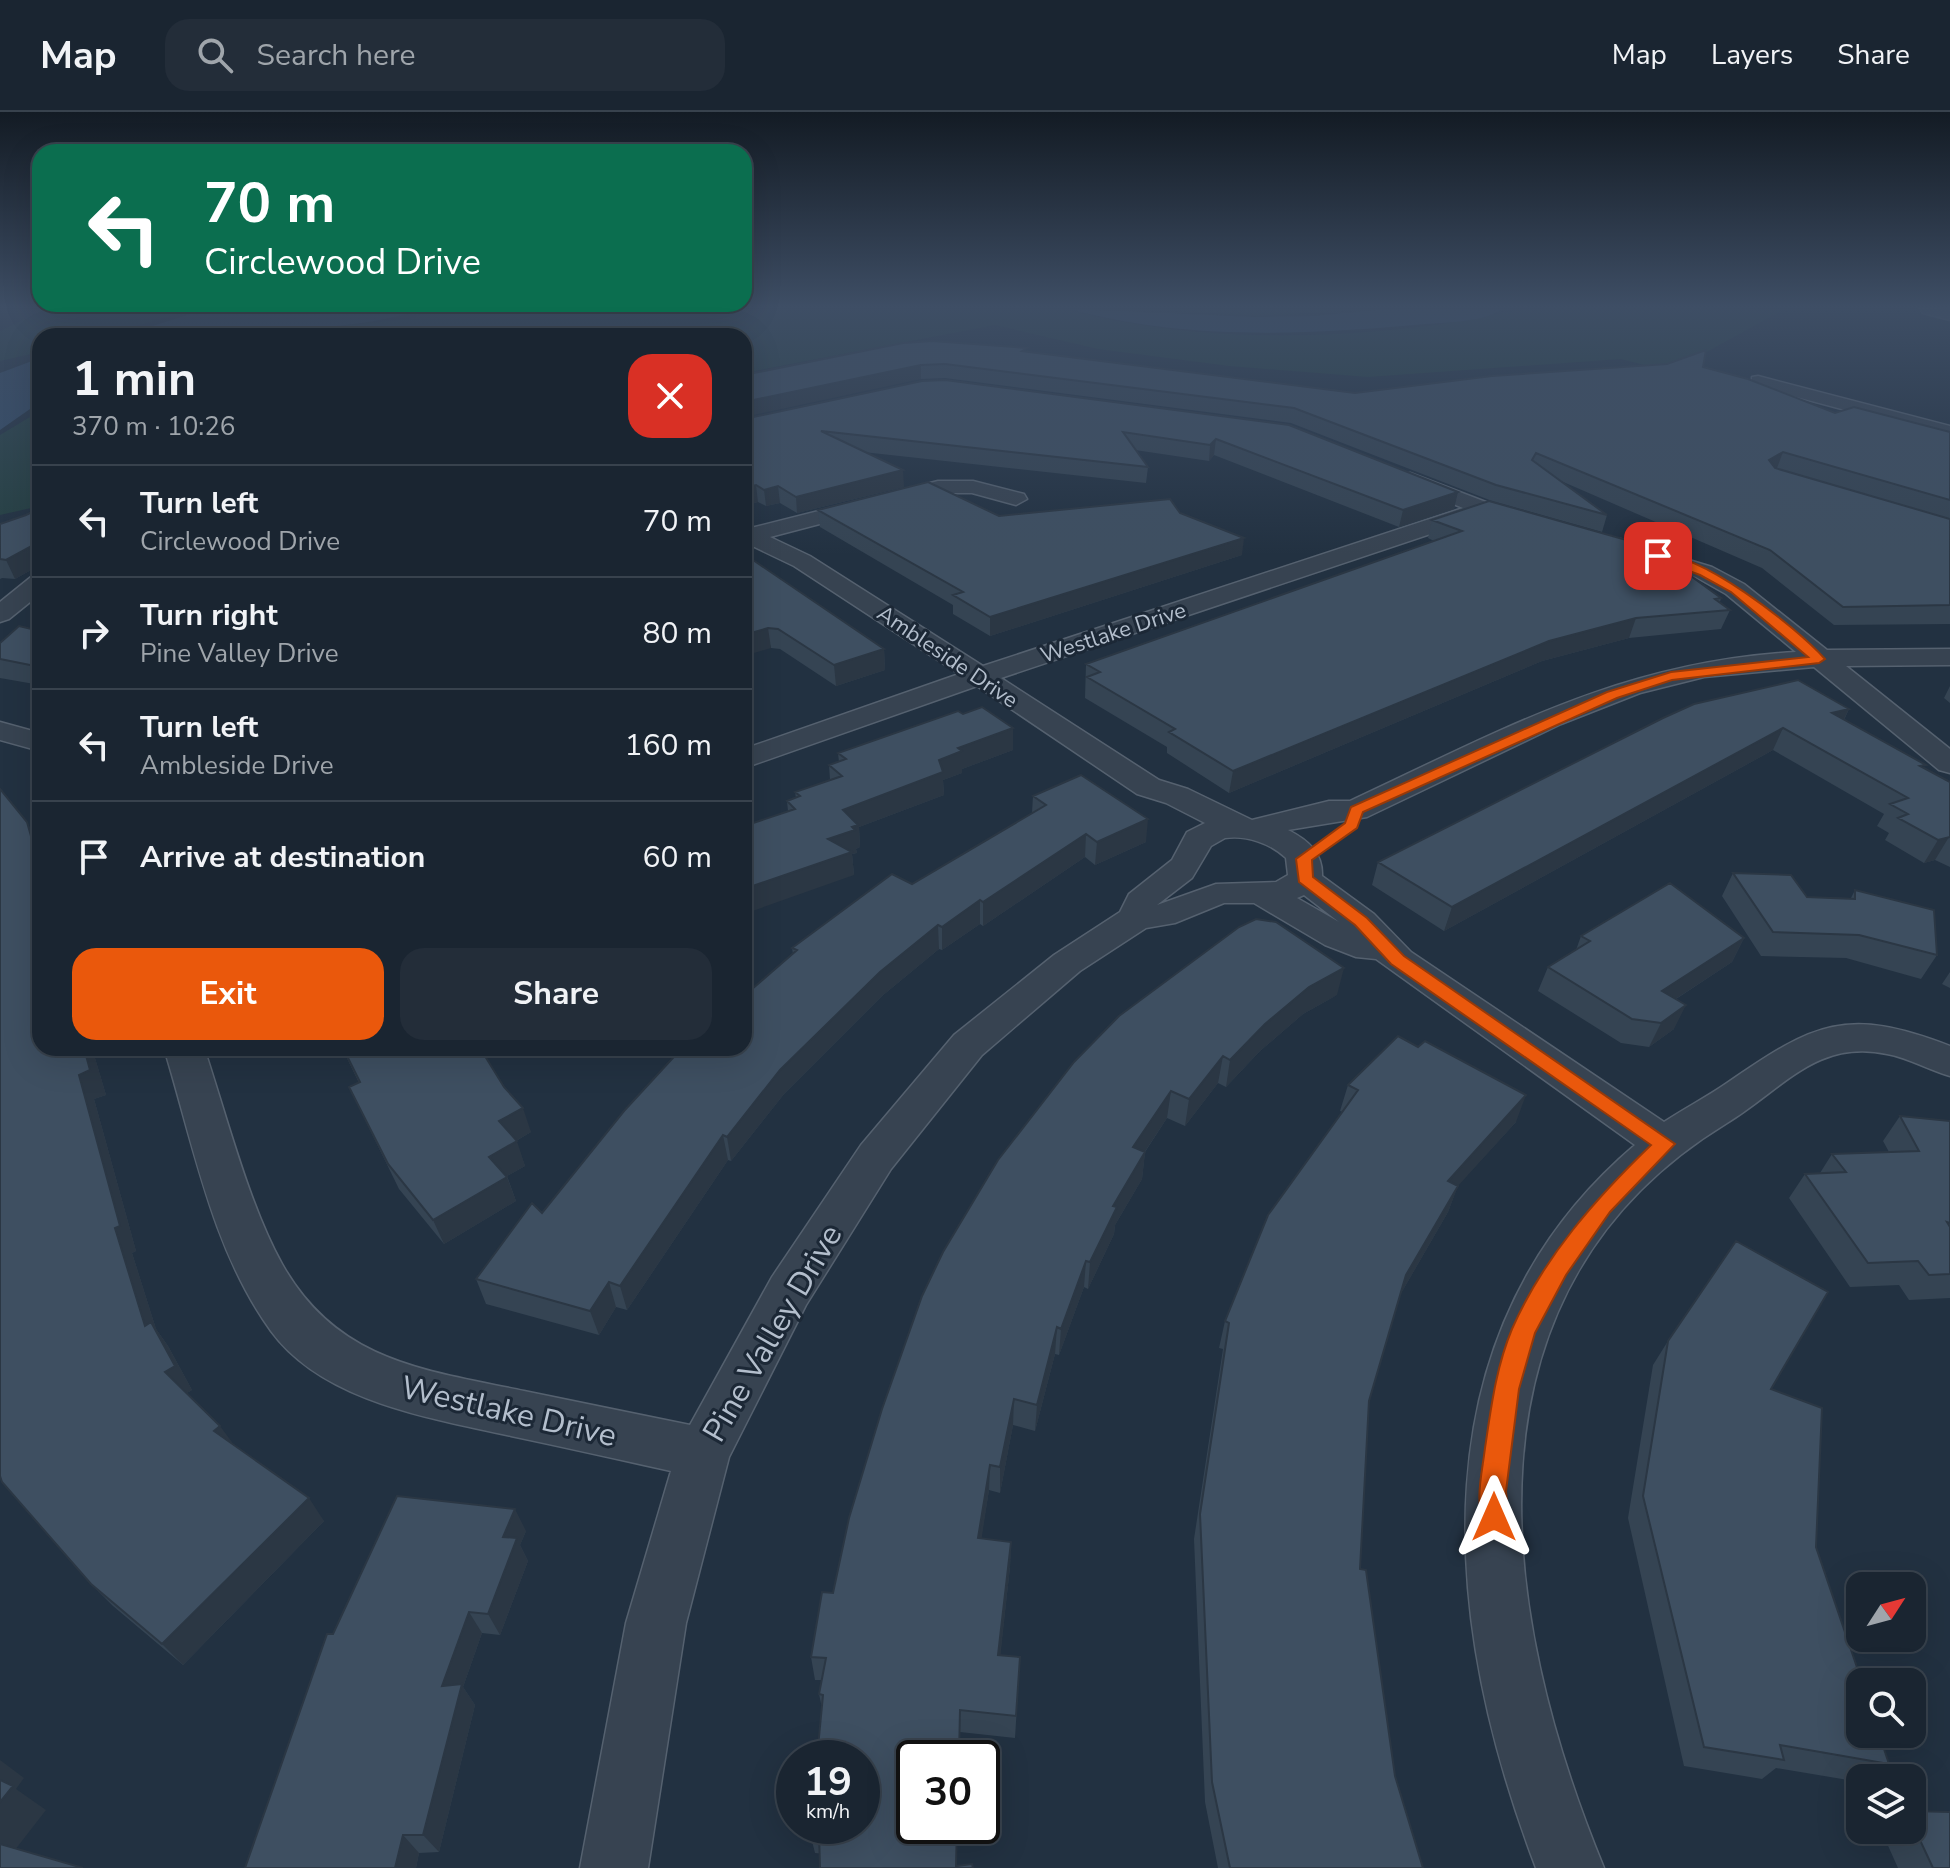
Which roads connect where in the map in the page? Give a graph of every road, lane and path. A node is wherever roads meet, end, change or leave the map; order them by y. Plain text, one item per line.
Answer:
1 (1795, 391) edge
2 (1950, 432) edge
3 (1385, 469) edge
4 (1016, 499) dead end
5 (1483, 509) junction
6 (1541, 525) edge
7 (752, 533) edge
8 (752, 536) edge
9 (1600, 540) edge
10 (32, 588) edge
11 (0, 614) edge
12 (1950, 657) edge
13 (1819, 659) junction
14 (977, 677) junction
15 (0, 731) edge
16 (32, 740) edge
17 (752, 756) edge
18 (1950, 764) edge
19 (1148, 787) junction
20 (1356, 810) junction
21 (1247, 829) junction
22 (1191, 855) junction
23 (1304, 869) junction
24 (1228, 892) junction
25 (1265, 895) junction
26 (1139, 916) junction
27 (1398, 960) junction
28 (187, 1056) edge
29 (1950, 1062) edge
30 (1665, 1144) junction
31 (703, 1453) junction
32 (614, 1868) edge
33 (1570, 1868) edge

1 - 2 street
3 - 5 street
4 - 7 street
5 - 6 street
5 - 14 street, Westlake Drive
8 - 14 street, Ambleside Drive
9 - 13 street
10 - 11 street
12 - 13 street, Pine Valley Drive
13 - 18 street
13 - 20 street, Pine Valley Drive
14 - 17 street, Westlake Drive
14 - 19 street, Ambleside Drive
15 - 16 street
19 - 21 street, Ambleside Drive
19 - 22 street, Ambleside Drive
20 - 21 street, Pine Valley Drive
20 - 23 street, Pine Valley Drive
21 - 22 street, Pine Valley Drive
21 - 23 street
22 - 24 street
22 - 26 street, Pine Valley Drive
23 - 25 street, Pine Valley Drive
23 - 27 street
24 - 25 street, Pine Valley Drive
24 - 26 street, Pine Valley Drive
25 - 27 street
26 - 31 street, Pine Valley Drive
27 - 30 street
28 - 31 street, Westlake Drive
29 - 30 street
30 - 33 street
31 - 32 street, Pine Valley Drive

